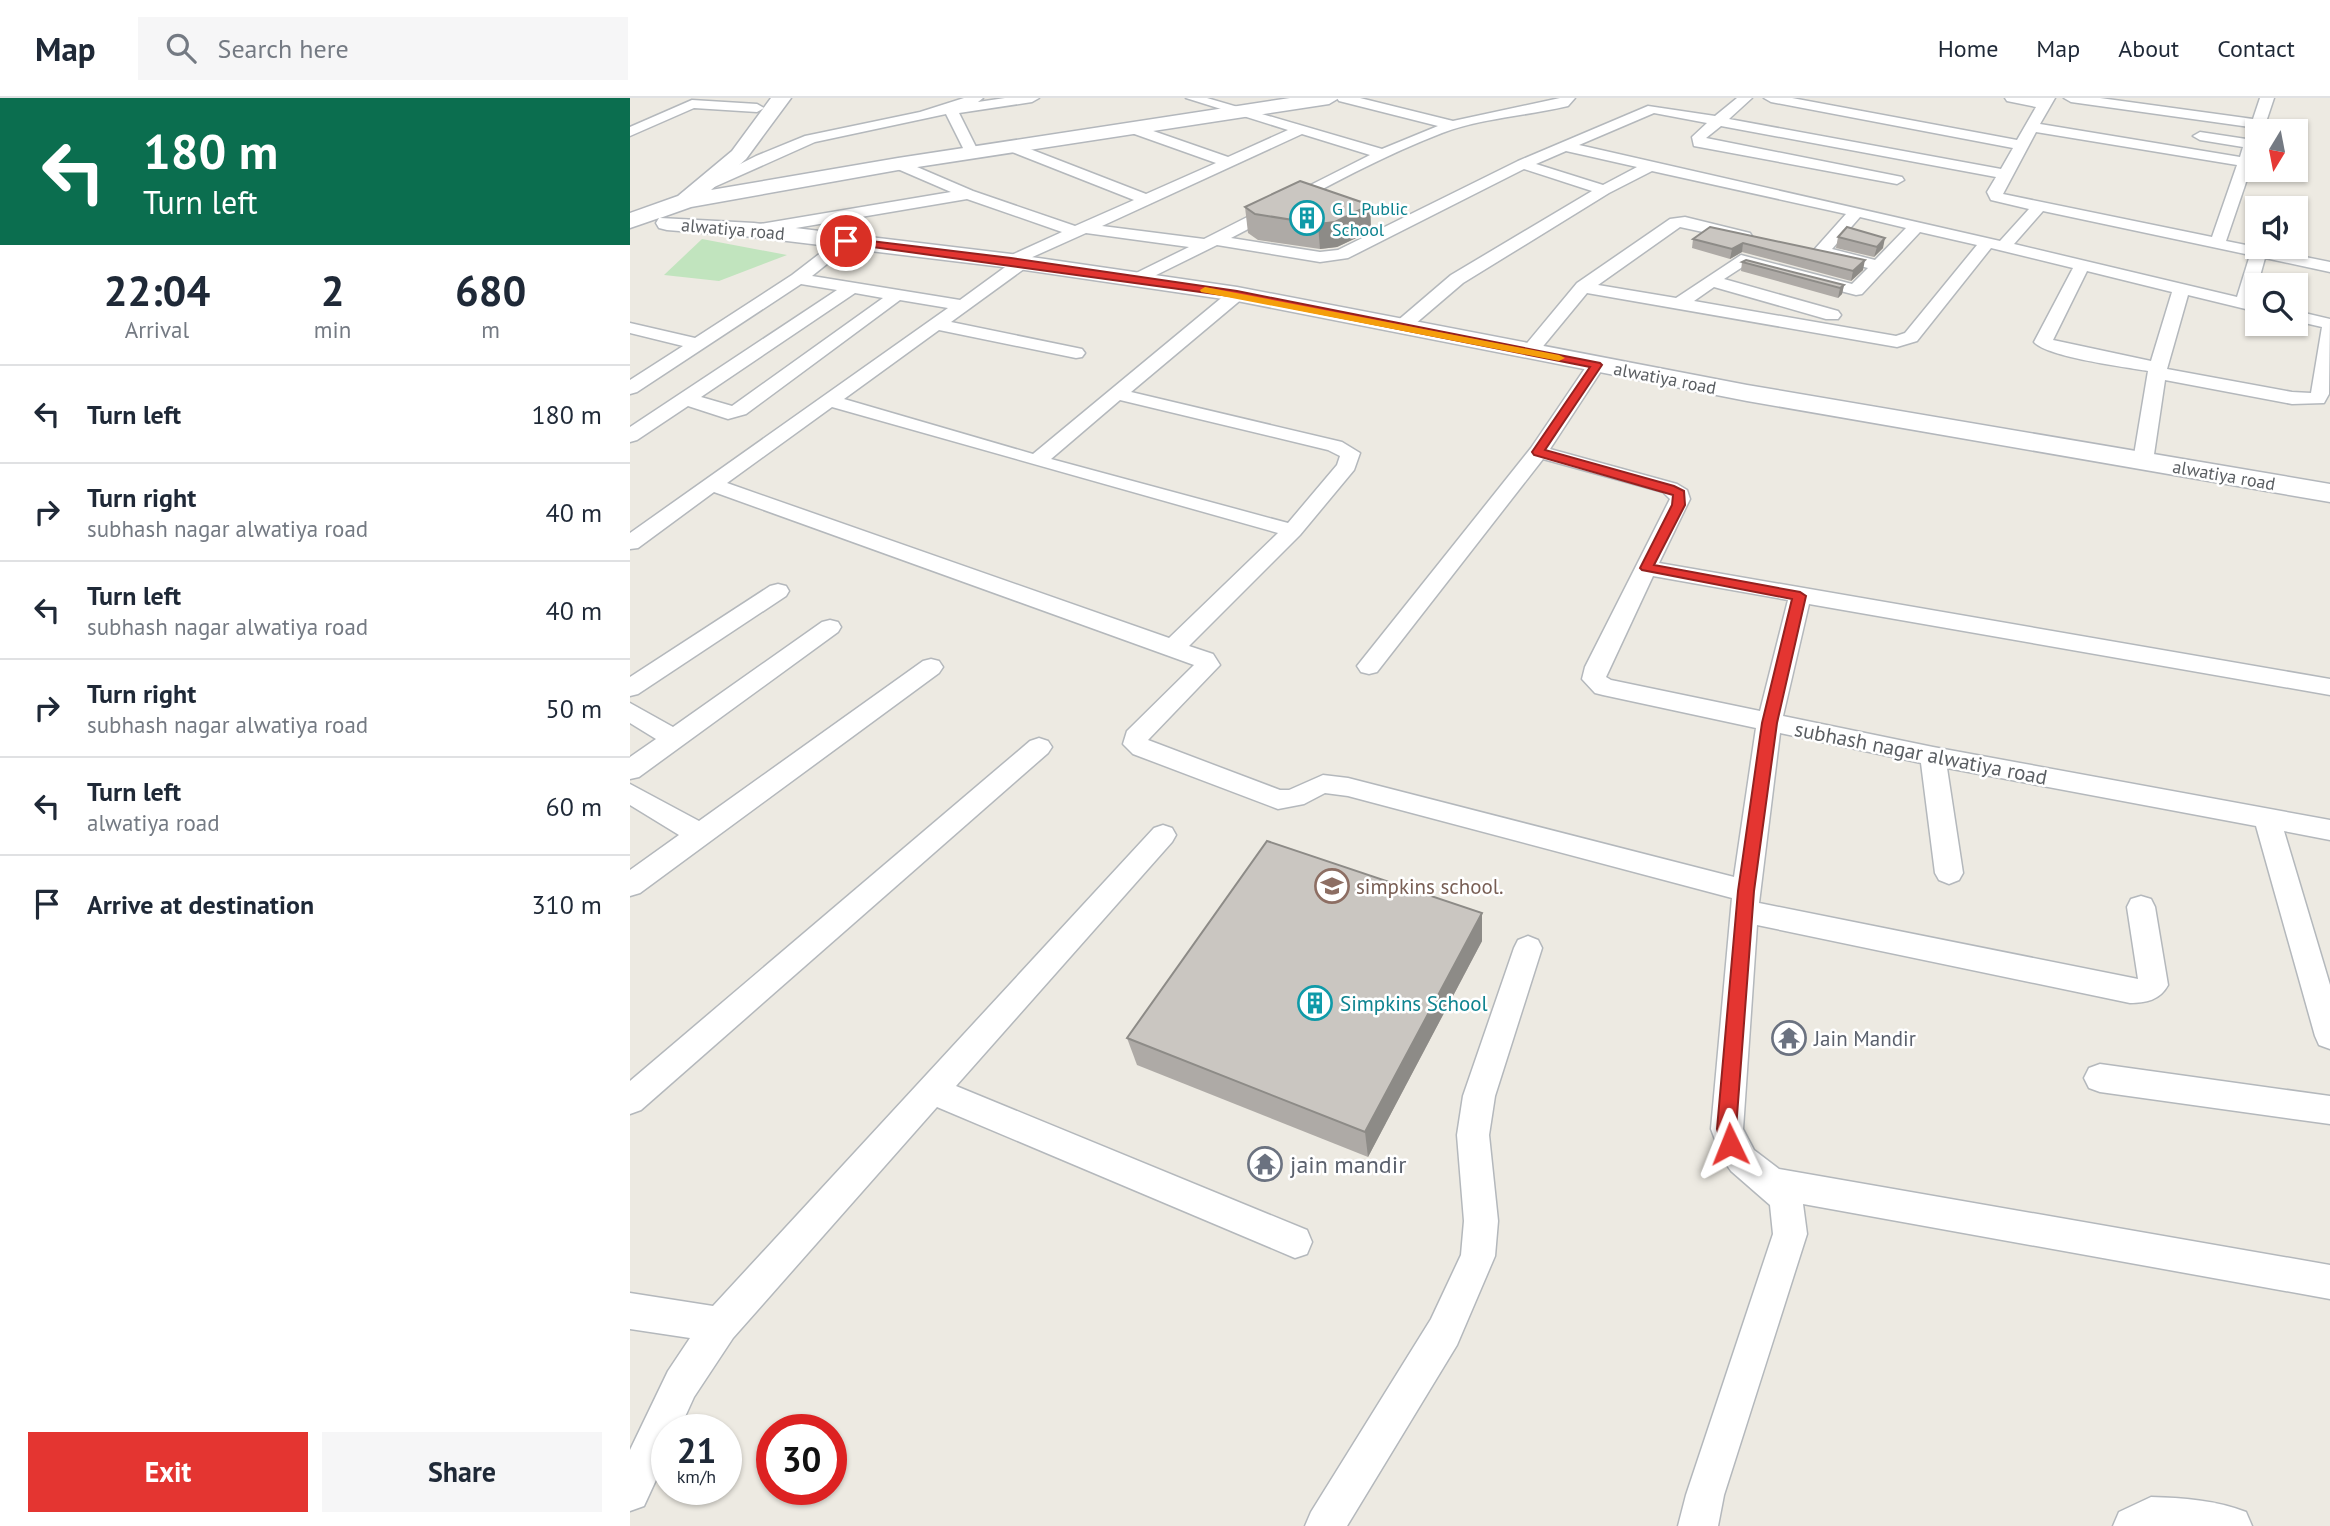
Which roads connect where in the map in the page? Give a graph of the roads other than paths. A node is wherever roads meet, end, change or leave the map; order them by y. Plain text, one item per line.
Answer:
1 (780, 98) edge
2 (976, 98) edge
3 (1032, 98) edge
4 (1193, 98) edge
5 (1329, 98) edge
6 (1344, 98) edge
7 (1568, 98) edge
8 (1745, 98) edge
9 (1772, 98) edge
10 (2012, 98) edge
11 (2071, 98) edge
12 (2267, 98) edge
13 (1295, 100) edge
14 (762, 103) edge
15 (2047, 107) edge
16 (951, 110) junction
17 (1238, 111) junction
18 (2259, 119) edge
19 (1720, 120) junction
20 (2245, 122) edge
21 (1451, 125) junction
22 (2033, 127) junction
23 (1131, 128) junction
24 (1302, 129) junction
25 (630, 132) edge
26 (2185, 134) dead end
27 (2245, 143) edge
28 (2022, 145) junction
29 (1564, 146) junction
30 (1012, 147) junction
31 (972, 153) junction
32 (1383, 154) junction
33 (1918, 157) junction
34 (2245, 159) edge
35 (1228, 162) junction
36 (2244, 162) junction
37 (898, 164) junction
38 (1523, 164) junction
39 (1650, 166) junction
40 (2005, 174) junction
41 (1897, 180) junction
42 (699, 189) junction
43 (1604, 190) junction
44 (968, 194) junction
45 (1146, 199) junction
46 (2039, 207) junction
47 (1861, 213) junction
48 (630, 221) edge
49 (667, 223) junction
50 (1916, 226) junction
51 (754, 230) junction
52 (1080, 230) junction
53 (1760, 240) edge
54 (846, 241) junction
55 (1210, 242) junction
56 (2218, 242) junction
57 (1994, 246) junction
58 (2245, 248) edge
59 (1815, 250) joint
60 (2294, 259) edge
61 (1017, 262) junction
62 (1879, 266) junction
63 (2082, 266) junction
64 (2330, 267) edge
65 (797, 279) junction
66 (1136, 280) junction
67 (1712, 281) junction
68 (1583, 286) junction
69 (852, 288) junction
70 (2181, 289) junction
71 (1856, 290) junction
72 (1237, 294) junction
73 (897, 295) junction
74 (1680, 303) junction
75 (2245, 304) edge
76 (961, 305) junction
77 (1832, 314) junction
78 (2308, 319) edge
79 (935, 324) junction
80 (2330, 324) edge
81 (1402, 326) junction
82 (630, 328) edge
83 (1818, 329) junction
84 (2330, 329) edge
85 (698, 344) junction
86 (1529, 352) junction
87 (1076, 353) dead end
88 (1596, 365) junction
89 (2158, 370) junction
90 (630, 388) edge
91 (1117, 394) junction
92 (687, 398) junction
93 (827, 400) junction
94 (630, 436) edge
95 (1538, 452) junction
96 (1036, 461) junction
97 (2143, 461) junction
98 (712, 484) junction
99 (2330, 493) edge
100 (634, 530) edge
101 (1293, 531) junction
102 (1646, 568) junction
103 (778, 591) dead end
104 (1800, 596) junction
105 (830, 627) dead end
106 (1173, 649) junction
107 (1369, 666) dead end
108 (931, 667) dead end
109 (2330, 687) edge
110 (630, 688) edge
111 (630, 711) edge
112 (1769, 723) junction
113 (674, 739) junction
114 (1039, 747) dead end
115 (1933, 756) junction
116 (630, 770) edge
117 (630, 793) edge
118 (2267, 818) junction
119 (2330, 830) edge
120 (700, 835) junction
121 (1163, 835) dead end
122 (1949, 873) dead end
123 (630, 885) edge
124 (1745, 901) junction
125 (2141, 907) dead end
126 (1528, 948) dead end
127 (2330, 1036) edge
128 (2100, 1079) dead end
129 (934, 1091) junction
130 (630, 1100) edge
131 (2330, 1110) edge
132 (1776, 1184) junction
133 (1295, 1242) dead end
134 (2330, 1282) edge
135 (630, 1311) edge
136 (720, 1325) junction
137 (630, 1492) edge
138 (1325, 1526) edge
139 (1698, 1526) edge
140 (2133, 1526) edge
141 (2232, 1526) edge

1 - 42 street
2 - 16 street
3 - 16 street
4 - 17 street
5 - 13 street
6 - 21 street
7 - 21 street
8 - 19 street
9 - 28 street
10 - 15 street
11 - 20 street
12 - 18 street
13 - 17 street
14 - 25 street
14 - 42 street
15 - 22 street
16 - 31 street
16 - 42 street
17 - 23 street
17 - 24 street
19 - 29 street
19 - 33 street
19 - 41 street
21 - 32 street
22 - 28 street
22 - 36 street
23 - 30 street
23 - 35 street
24 - 32 street
24 - 35 street
26 - 27 street
28 - 40 street
29 - 38 street
29 - 39 street
30 - 31 street
30 - 45 street
31 - 37 street
32 - 55 street
33 - 40 street
33 - 41 street
34 - 36 street
35 - 45 street
36 - 56 street
37 - 42 street
37 - 44 street
38 - 43 street
38 - 55 street
39 - 43 street
39 - 47 street
40 - 46 street
41 - 47 street
42 - 48 street
42 - 49 street
43 - 81 street
44 - 51 street
44 - 52 street
45 - 52 street
46 - 56 street
46 - 57 street
47 - 50 street
47 - 59 street
48 - 49 street, alwatiya road
49 - 51 street, alwatiya road
50 - 57 street
50 - 62 street
51 - 54 street, alwatiya road
52 - 55 street
52 - 61 street
53 - 68 street
54 - 61 street, alwatiya road
54 - 65 street
55 - 66 street
56 - 58 street
57 - 63 street
57 - 83 street
59 - 62 street
60 - 64 street
61 - 66 street, alwatiya road
61 - 76 street
62 - 71 street
63 - 70 street
63 - 89 street
65 - 69 street
65 - 85 street
66 - 72 street, alwatiya road
67 - 71 street
67 - 74 street
67 - 77 street
68 - 74 street
68 - 86 street
69 - 73 street
69 - 92 street
70 - 75 street
70 - 89 street
71 - 77 street
72 - 81 street, alwatiya road
72 - 91 street
73 - 76 street
73 - 92 street
74 - 83 street
76 - 79 street
77 - 83 street
78 - 80 street
79 - 87 street
79 - 93 street
81 - 86 street, alwatiya road
82 - 85 street
84 - 89 street
85 - 90 street
86 - 88 street, alwatiya road
88 - 95 street
88 - 97 street, alwatiya road
89 - 97 street
91 - 96 street
91 - 101 street
92 - 94 street
93 - 96 street
93 - 98 street
95 - 102 street, subhash nagar alwatiya road
95 - 107 street
96 - 101 street
97 - 99 street, alwatiya road
98 - 100 street
98 - 106 street
101 - 106 street
102 - 104 street
102 - 112 street, subhash nagar alwatiya road
103 - 110 street
104 - 109 street
104 - 112 street
105 - 113 street
106 - 124 street
108 - 120 street
111 - 113 street
112 - 115 street, subhash nagar alwatiya road
112 - 124 street
113 - 116 street
114 - 130 street
115 - 118 street, subhash nagar alwatiya road
115 - 122 street
117 - 120 street
118 - 119 street, subhash nagar alwatiya road
118 - 127 street
120 - 123 street
121 - 129 street
124 - 125 street
124 - 132 street
126 - 138 street
128 - 131 street
129 - 133 street
129 - 136 street
132 - 134 street
132 - 139 street
135 - 136 street
136 - 137 street
140 - 141 street

